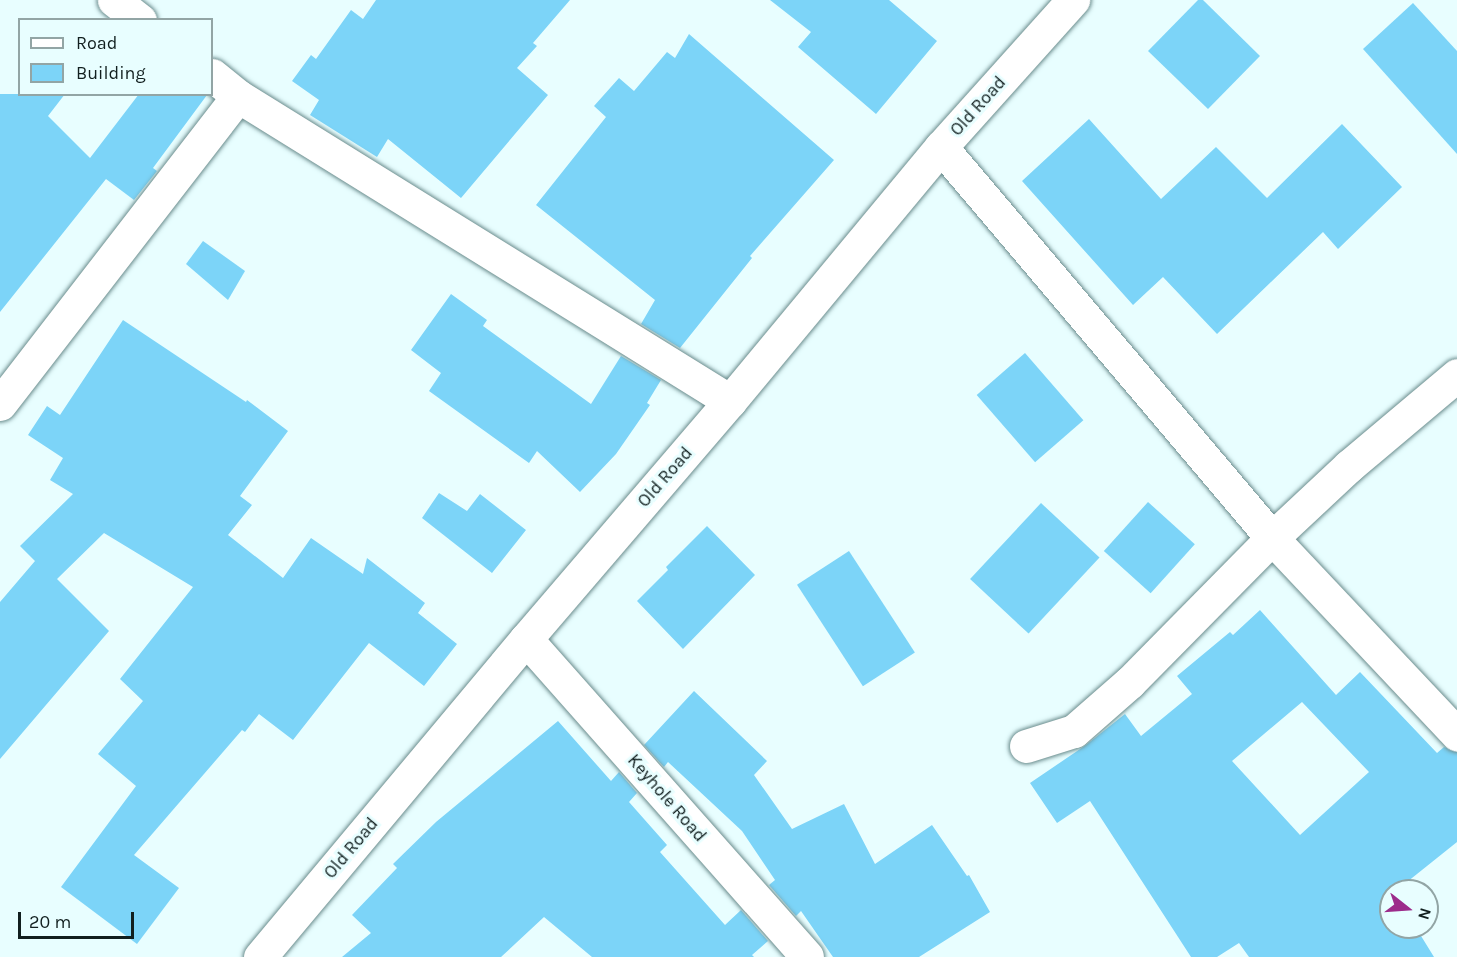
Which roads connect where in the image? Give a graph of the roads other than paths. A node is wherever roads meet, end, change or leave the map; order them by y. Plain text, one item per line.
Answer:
1 (114, 0) edge
2 (1073, 0) edge
3 (137, 18) edge
4 (213, 76) edge
5 (238, 96) junction
6 (941, 147) junction
7 (1457, 375) edge
8 (730, 401) junction
9 (0, 404) edge
10 (1272, 538) junction
11 (526, 639) junction
12 (1457, 734) edge
13 (1026, 746) dead end
14 (260, 957) edge
15 (807, 957) edge

1 - 3 street
2 - 6 street, Old Road
4 - 5 street
5 - 8 street
5 - 9 street
6 - 8 street, Old Road
6 - 10 street
7 - 10 street
8 - 11 street, Old Road
10 - 12 street
10 - 13 street
11 - 14 street, Old Road
11 - 15 street, Keyhole Road

